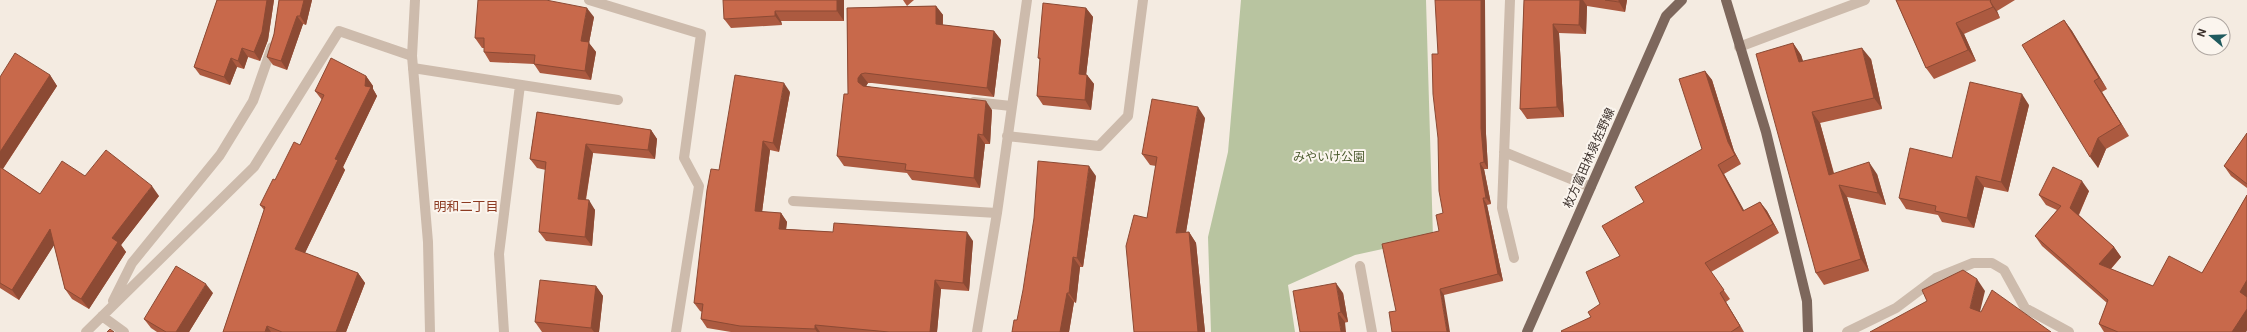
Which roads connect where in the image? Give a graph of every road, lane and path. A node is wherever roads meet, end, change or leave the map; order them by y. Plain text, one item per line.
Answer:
1 (415, 0) edge
2 (589, 0) edge
3 (1027, 0) edge
4 (1143, 0) edge
5 (1510, 0) edge
6 (1682, 0) edge
7 (1726, 0) edge
8 (1865, 0) edge
9 (275, 35) edge
10 (1740, 47) junction
11 (412, 56) junction
12 (413, 68) junction
13 (520, 85) junction
14 (618, 100) dead end
15 (965, 100) edge
16 (1012, 106) junction
17 (1007, 136) junction
18 (1504, 152) junction
19 (1591, 186) junction
20 (793, 200) dead end
21 (997, 213) junction
22 (1514, 258) dead end
23 (1360, 266) dead end
24 (110, 308) junction
25 (102, 316) junction
26 (86, 332) edge
27 (124, 332) edge
28 (430, 332) edge
29 (504, 332) edge
30 (676, 332) edge
31 (977, 332) edge
32 (1372, 332) edge
33 (1527, 332) edge
34 (1808, 332) edge
35 (1847, 332) edge
36 (2069, 332) edge

1 - 11 street
2 - 30 street
3 - 16 street
4 - 17 street
5 - 18 street
6 - 19 main road, 枚方富田林泉佐野線
7 - 10 main road
8 - 10 street
9 - 24 street
10 - 34 main road
11 - 12 street
11 - 24 street
12 - 13 street
12 - 28 street
13 - 14 street
13 - 29 street
15 - 16 street
16 - 17 street
17 - 21 street
18 - 19 street
18 - 22 street
19 - 33 main road, 枚方富田林泉佐野線
20 - 21 street
21 - 31 street
23 - 32 street
24 - 25 street
25 - 26 street
25 - 27 street
35 - 36 street

